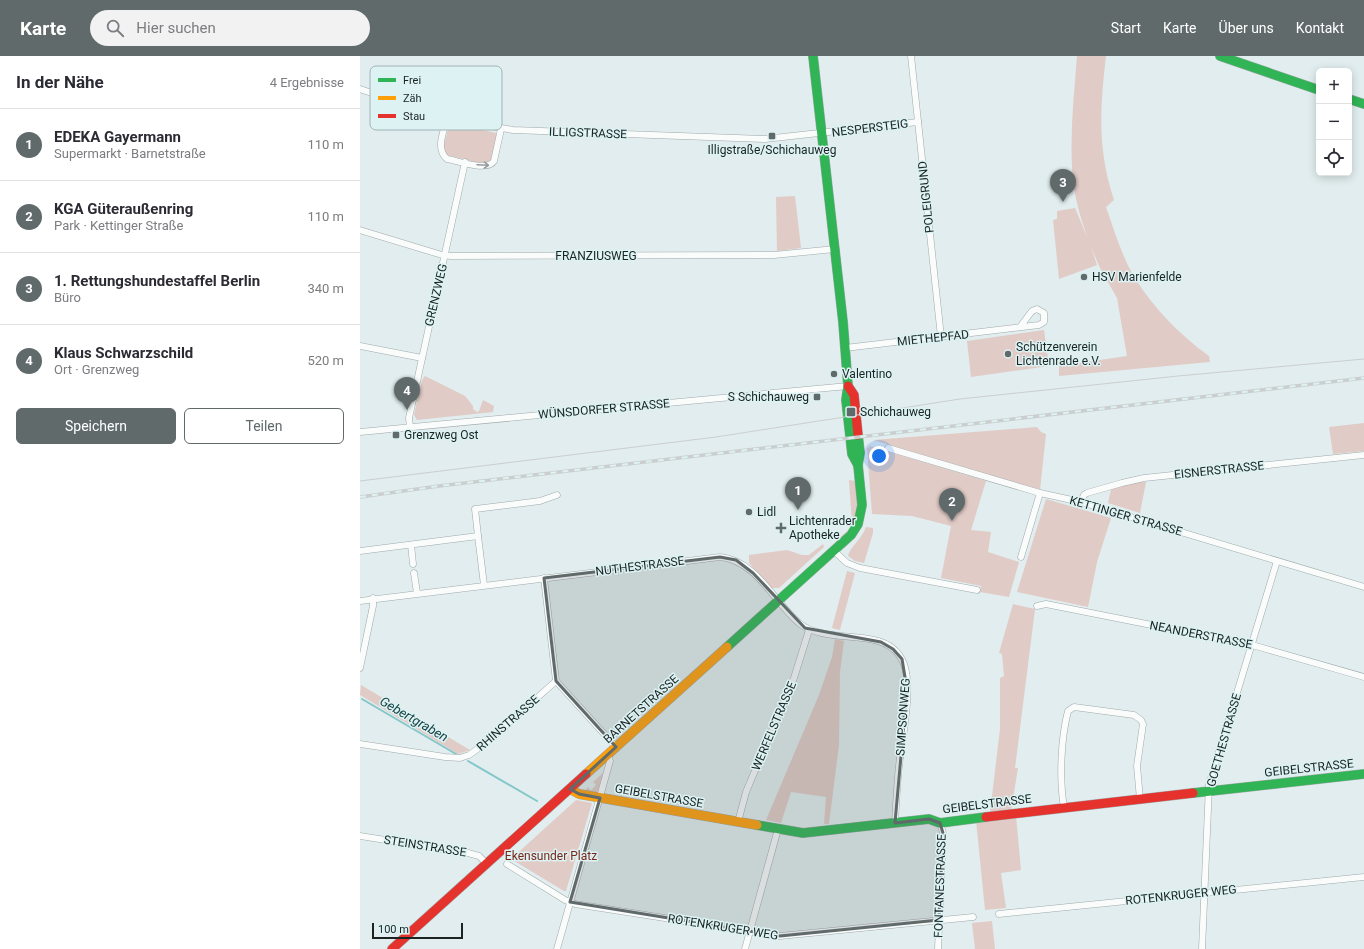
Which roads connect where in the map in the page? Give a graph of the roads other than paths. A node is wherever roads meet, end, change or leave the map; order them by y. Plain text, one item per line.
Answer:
1 (813, 56) edge
2 (911, 56) edge
3 (1220, 56) edge
4 (360, 89) edge
5 (1316, 89) edge
6 (370, 92) edge
7 (1352, 100) edge
8 (1364, 104) edge
9 (918, 122) junction
10 (502, 128) edge
11 (444, 130) edge
12 (500, 130) edge
13 (822, 133) junction
14 (465, 162) junction
15 (360, 230) edge
16 (835, 249) junction
17 (445, 256) junction
18 (1020, 328) dead end
19 (942, 337) junction
20 (360, 346) edge
21 (845, 348) junction
22 (422, 358) junction
23 (848, 386) junction
24 (410, 427) junction
25 (360, 432) edge
26 (888, 448) dead end
27 (1364, 455) edge
28 (1040, 493) junction
29 (557, 495) dead end
30 (1081, 502) junction
31 (478, 536) junction
32 (411, 545) junction
33 (834, 551) junction
34 (360, 552) edge
35 (1021, 557) dead end
36 (1277, 561) junction
37 (413, 564) dead end
38 (414, 573) dead end
39 (544, 578) junction
40 (484, 585) junction
41 (1364, 587) edge
42 (976, 590) dead end
43 (417, 593) junction
44 (373, 598) junction
45 (360, 601) edge
46 (778, 602) junction
47 (1036, 606) dead end
48 (809, 630) junction
49 (1252, 645) junction
50 (360, 668) edge
51 (1364, 677) edge
52 (556, 681) junction
53 (360, 744) edge
54 (616, 747) junction
55 (608, 755) junction
56 (1364, 774) edge
57 (570, 789) junction
58 (1209, 790) junction
59 (600, 798) junction
60 (1140, 799) junction
61 (1064, 807) junction
62 (738, 822) junction
63 (895, 823) junction
64 (940, 823) junction
65 (778, 828) junction
66 (360, 836) edge
67 (487, 864) junction
68 (507, 864) dead end
69 (1364, 877) edge
70 (1204, 893) junction
71 (570, 902) junction
72 (999, 914) dead end
73 (973, 917) dead end
74 (939, 920) junction
75 (750, 931) junction
76 (392, 949) edge
77 (557, 949) edge
78 (745, 949) edge
79 (938, 949) edge
80 (1202, 949) edge

1 - 13 street
2 - 9 street, POLEIGRUND
3 - 5 street
4 - 6 street, ILLIGSTRASSE
7 - 8 street
9 - 13 street, NESPERSTEIG
9 - 19 street, POLEIGRUND
10 - 13 street, ILLIGSTRASSE
11 - 14 street
14 -> 12 street
13 - 16 street
14 - 17 street, GRENZWEG
15 - 17 street, FRANZIUSWEG
16 - 17 street, FRANZIUSWEG
16 - 21 street
17 - 22 street, GRENZWEG
18 - 19 street, MIETHEPFAD
19 - 21 street, MIETHEPFAD
20 - 22 street
21 - 23 street
22 - 24 street, GRENZWEG
23 - 24 street, WÜNSDORFER STRASSE
23 - 33 street, BARNETSTRASSE
24 - 25 street, WÜNSDORFER STRASSE
26 - 28 street, KETTINGER STRASSE
27 - 30 street, EISNERSTRASSE
28 - 30 street, KETTINGER STRASSE
28 - 35 street
29 - 31 street
30 - 36 street, KETTINGER STRASSE
31 - 32 street
31 - 40 street
32 - 34 street
32 - 37 street
33 - 42 street
33 - 46 street, BARNETSTRASSE
36 - 41 street, KETTINGER STRASSE
36 - 49 street, GOETHESTRASSE
38 - 43 street
39 - 40 street, NUTHESTRASSE
39 - 46 street, NUTHESTRASSE
39 - 52 street
40 - 43 street, NUTHESTRASSE
43 - 44 street, NUTHESTRASSE
44 - 45 street, NUTHESTRASSE
44 - 50 street
46 - 48 street, SIMPSONWEG
46 - 54 street, BARNETSTRASSE
47 - 49 street, NEANDERSTRASSE
48 - 62 street, WERFELSTRASSE
48 - 63 street, SIMPSONWEG
49 - 51 street, NEANDERSTRASSE
49 - 58 street, GOETHESTRASSE
52 - 53 street, RHINSTRASSE
52 - 54 street
54 - 55 street, BARNETSTRASSE
55 - 57 street, BARNETSTRASSE
55 - 59 street
56 - 58 street, GEIBELSTRASSE
57 - 59 street, GEIBELSTRASSE
57 - 67 street, BARNETSTRASSE
58 - 60 street, GEIBELSTRASSE
58 - 70 street, GOETHESTRASSE
59 - 62 street, GEIBELSTRASSE
59 - 71 street
60 - 61 street, GEIBELSTRASSE
60 - 61 street
61 - 64 street, GEIBELSTRASSE
62 - 65 street, GEIBELSTRASSE
63 - 64 street, GEIBELSTRASSE
63 - 65 street, GEIBELSTRASSE
64 - 74 street, FONTANESTRASSE
65 - 75 street
66 - 67 street, STEINSTRASSE
67 - 76 street, BARNETSTRASSE
68 - 71 street, ROTENKRUGER WEG
69 - 70 street, ROTENKRUGER WEG
70 - 72 street, ROTENKRUGER WEG
70 - 80 street, GOETHESTRASSE
71 - 75 street, ROTENKRUGER WEG
71 - 77 street
73 - 74 street, ROTENKRUGER WEG
74 - 75 street, ROTENKRUGER WEG
74 - 79 street, FONTANESTRASSE
75 - 78 street

